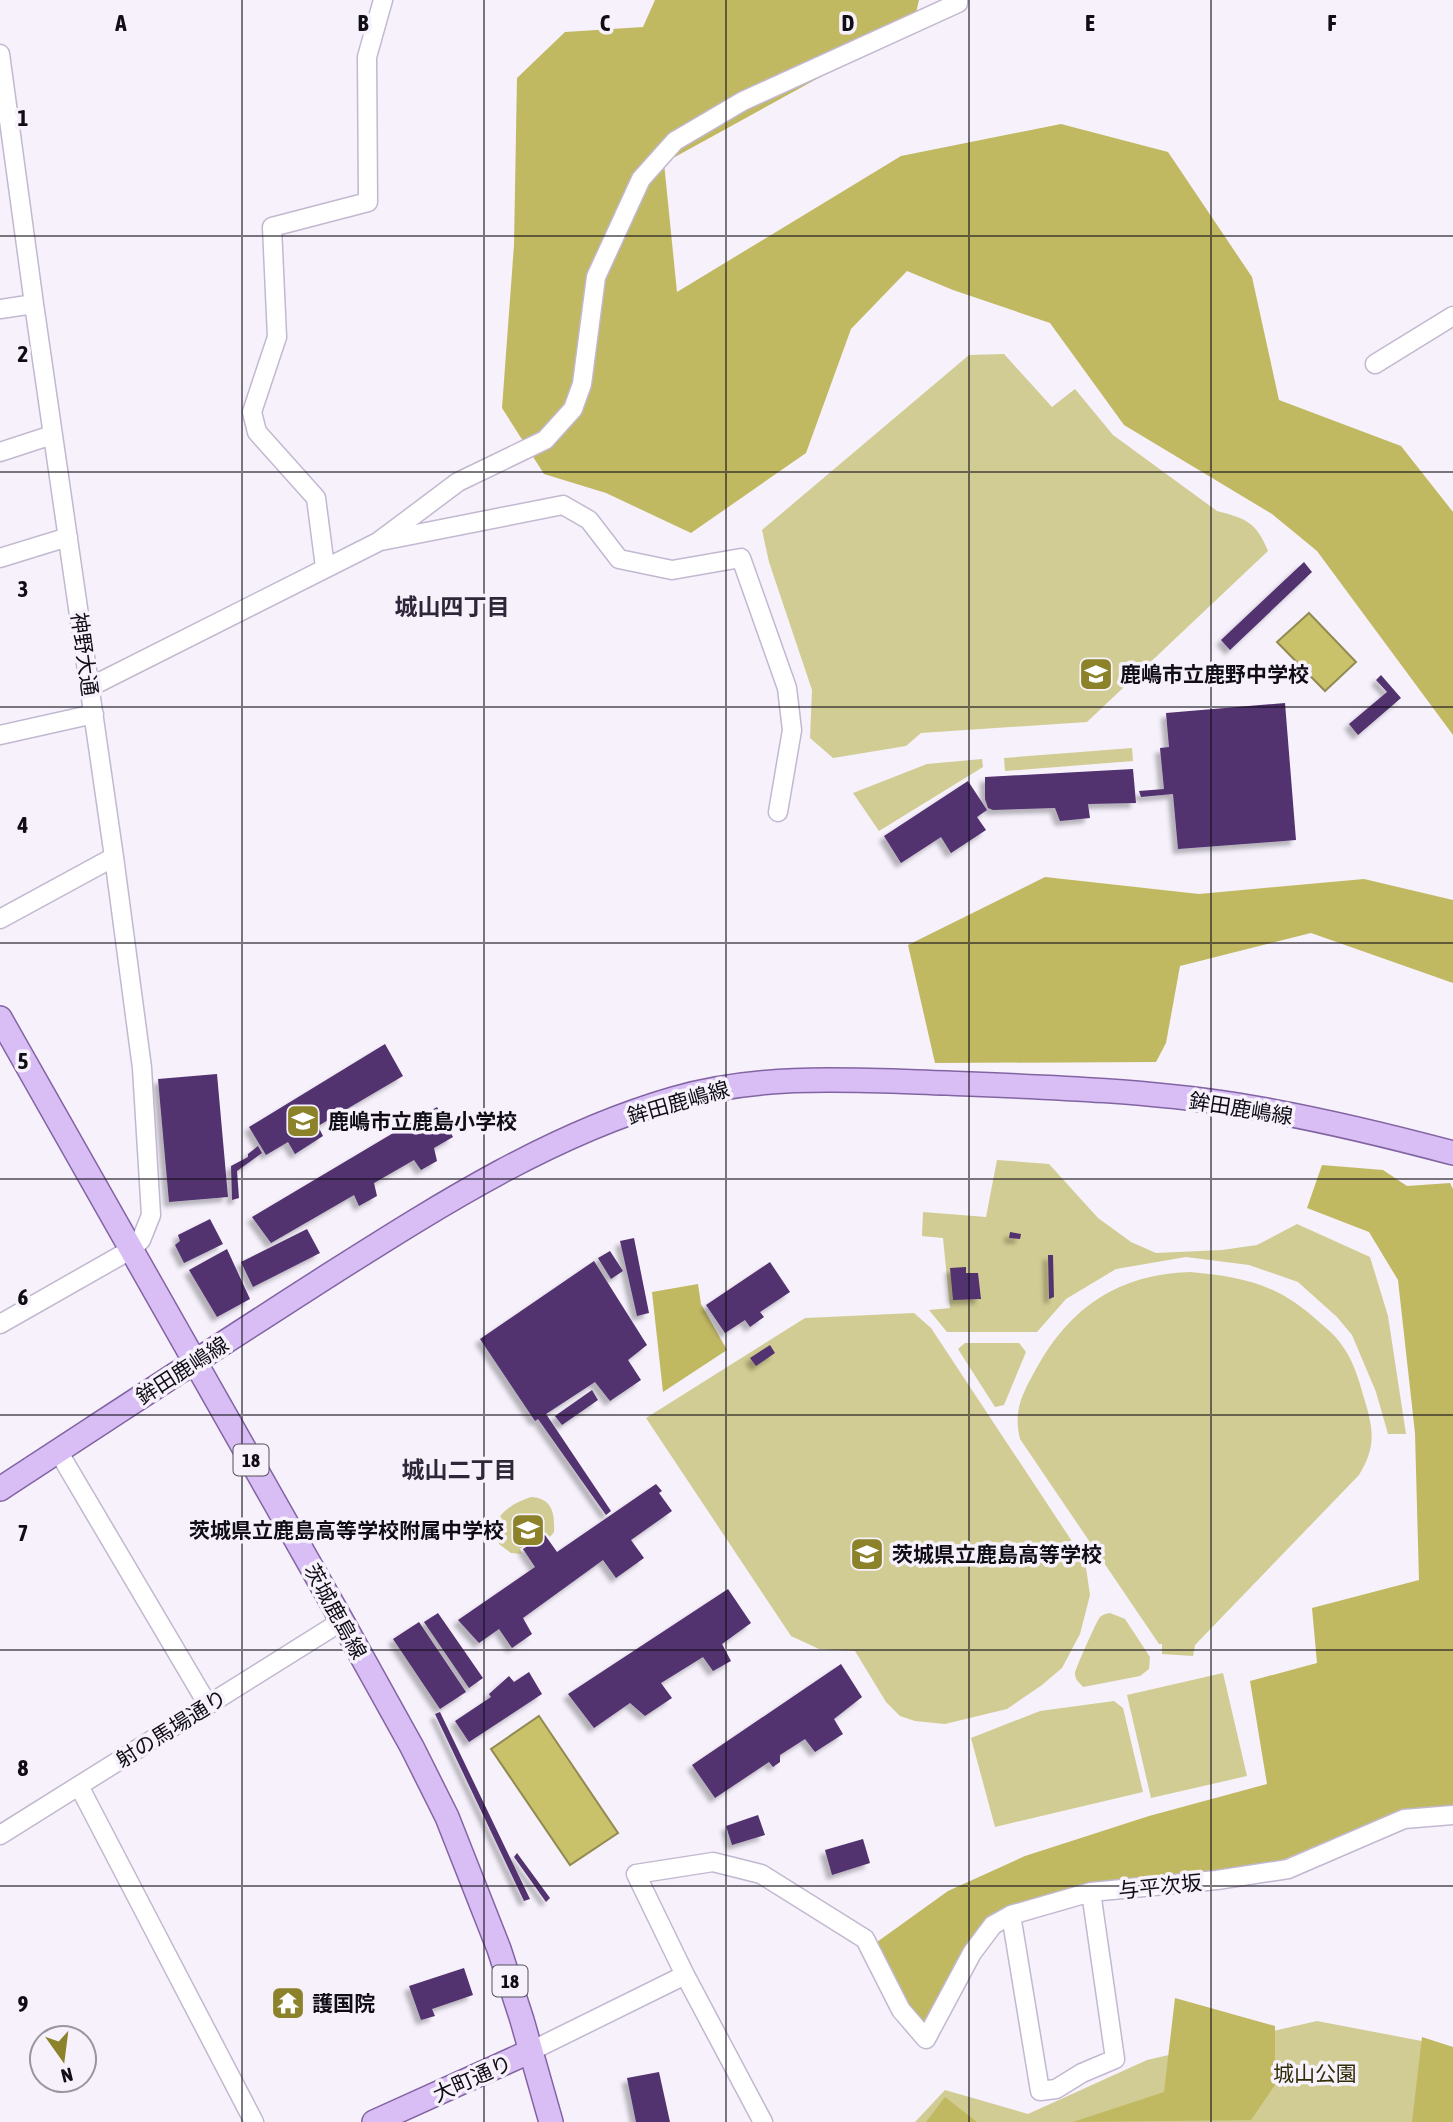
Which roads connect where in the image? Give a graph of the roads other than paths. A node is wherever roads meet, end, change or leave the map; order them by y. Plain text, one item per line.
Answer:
1 (383, 0) edge
2 (958, 0) edge
3 (0, 54) edge
4 (34, 304) junction
5 (0, 309) edge
6 (1453, 316) edge
7 (1374, 364) dead end
8 (52, 435) junction
9 (0, 452) edge
10 (68, 537) junction
11 (378, 542) junction
12 (0, 558) edge
13 (325, 567) junction
14 (90, 687) junction
15 (94, 714) junction
16 (0, 734) edge
17 (778, 812) dead end
18 (114, 857) junction
19 (0, 919) edge
20 (0, 1018) edge
21 (1453, 1153) edge
22 (132, 1249) junction
23 (0, 1324) edge
24 (194, 1361) junction
25 (58, 1451) junction
26 (0, 1489) edge
27 (342, 1621) junction
28 (208, 1705) junction
29 (79, 1786) junction
30 (1453, 1815) edge
31 (0, 1835) edge
32 (1091, 1892) junction
33 (1011, 1915) junction
34 (685, 1975) junction
35 (531, 2051) junction
36 (254, 2122) edge
37 (374, 2122) edge
38 (551, 2122) edge
39 (763, 2122) edge

1 - 13 street
2 - 11 street
3 - 4 street, 神野大通
4 - 5 street
4 - 8 street, 神野大通
6 - 7 street
8 - 9 street
8 - 10 street, 神野大通
10 - 12 street
10 - 14 street, 神野大通
11 - 13 street
11 - 17 street
13 - 14 street
14 - 15 street, 神野大通
15 - 16 street
15 - 18 street, 神野大通
18 - 19 street
18 - 22 street, 神野大通
20 - 22 main road, 茨城鹿島線 / 18
21 - 24 main road, 鉾田鹿嶋線
22 - 23 street
22 - 24 main road, 茨城鹿島線 / 18
24 - 25 main road, 鉾田鹿嶋線
24 - 27 main road, 茨城鹿島線 / 18
25 - 26 main road, 鉾田鹿嶋線
25 - 28 street
27 - 28 street, 射の馬場通り
27 - 35 main road, 茨城鹿島線 / 18
28 - 29 street, 射の馬場通り
29 - 31 street, 射の馬場通り
29 - 36 street
30 - 32 street, 与平次坂
32 - 33 street, 与平次坂
32 - 33 street
33 - 34 street, 与平次坂
34 - 35 street
34 - 39 street
35 - 37 main road, 大町通り
35 - 38 main road, 茨城鹿島線 / 18

